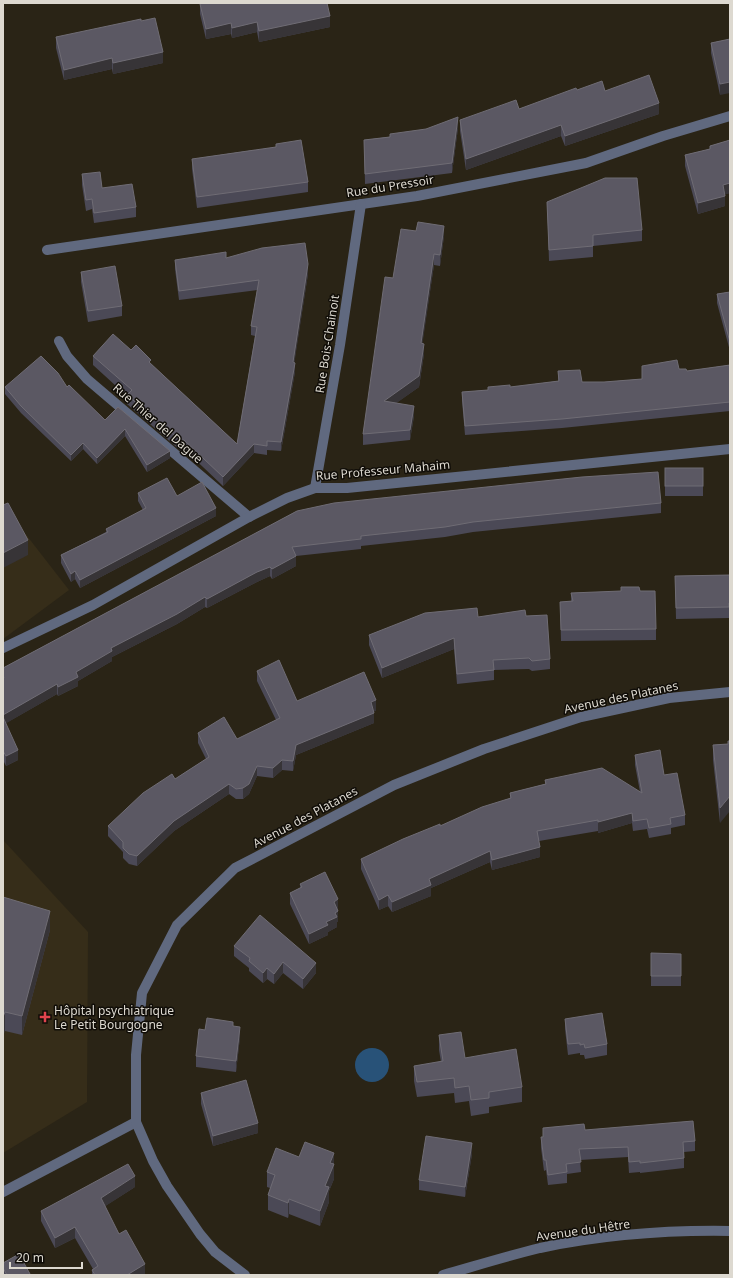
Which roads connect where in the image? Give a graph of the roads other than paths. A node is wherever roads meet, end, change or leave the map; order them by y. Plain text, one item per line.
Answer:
1 (730, 116) edge
2 (361, 204) junction
3 (47, 250) dead end
4 (59, 341) dead end
5 (730, 449) edge
6 (315, 488) junction
7 (249, 517) junction
8 (3, 648) edge
9 (730, 692) edge
10 (136, 1122) junction
11 (3, 1192) edge
12 (730, 1231) edge
13 (245, 1275) edge
14 (443, 1275) edge

1 - 2 street, Rue du Pressoir
2 - 3 street, Rue du Pressoir
2 - 6 street, Rue Bois-Chainoit
4 - 7 street, Rue Thier del Dague
5 - 6 street, Rue Professeur Mahaim
6 - 7 street, Rue Professeur Mahaim
7 - 8 street, Rue Professeur Mahaim
9 - 10 street, Avenue des Platanes
10 - 11 street
10 - 13 street, Avenue des Platanes
12 - 14 street, Avenue du Hêtre

